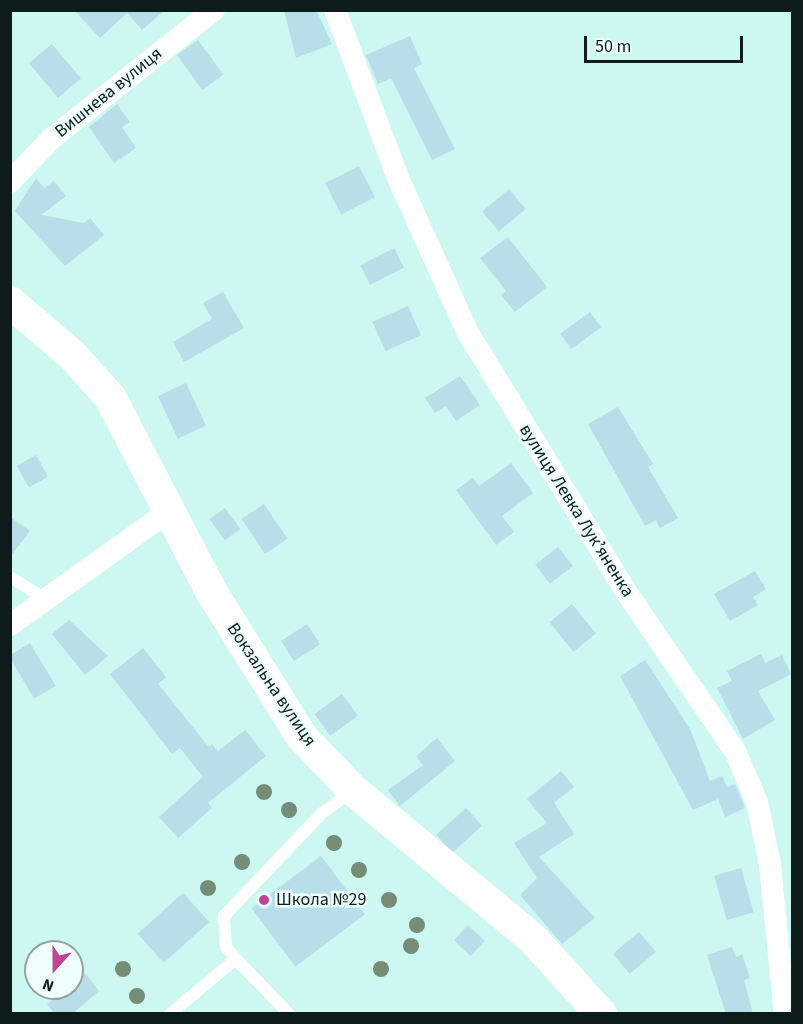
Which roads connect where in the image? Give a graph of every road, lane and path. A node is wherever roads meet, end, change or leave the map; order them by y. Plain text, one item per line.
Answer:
1 (214, 10) edge
2 (335, 10) edge
3 (10, 182) edge
4 (10, 302) edge
5 (169, 511) junction
6 (10, 577) edge
7 (44, 598) junction
8 (10, 625) edge
9 (353, 790) junction
10 (236, 959) junction
11 (170, 1014) edge
12 (289, 1014) edge
13 (602, 1014) edge
14 (785, 1014) edge

1 - 3 street, Вишнева вулиця
2 - 14 street, вулиця Левка Лукʼяненка
4 - 5 street, Вокзальна вулиця
5 - 7 street
5 - 9 street, Вокзальна вулиця
6 - 7 lane
7 - 8 street
9 - 10 lane
9 - 13 street, Вокзальна вулиця
10 - 11 lane
10 - 12 lane

